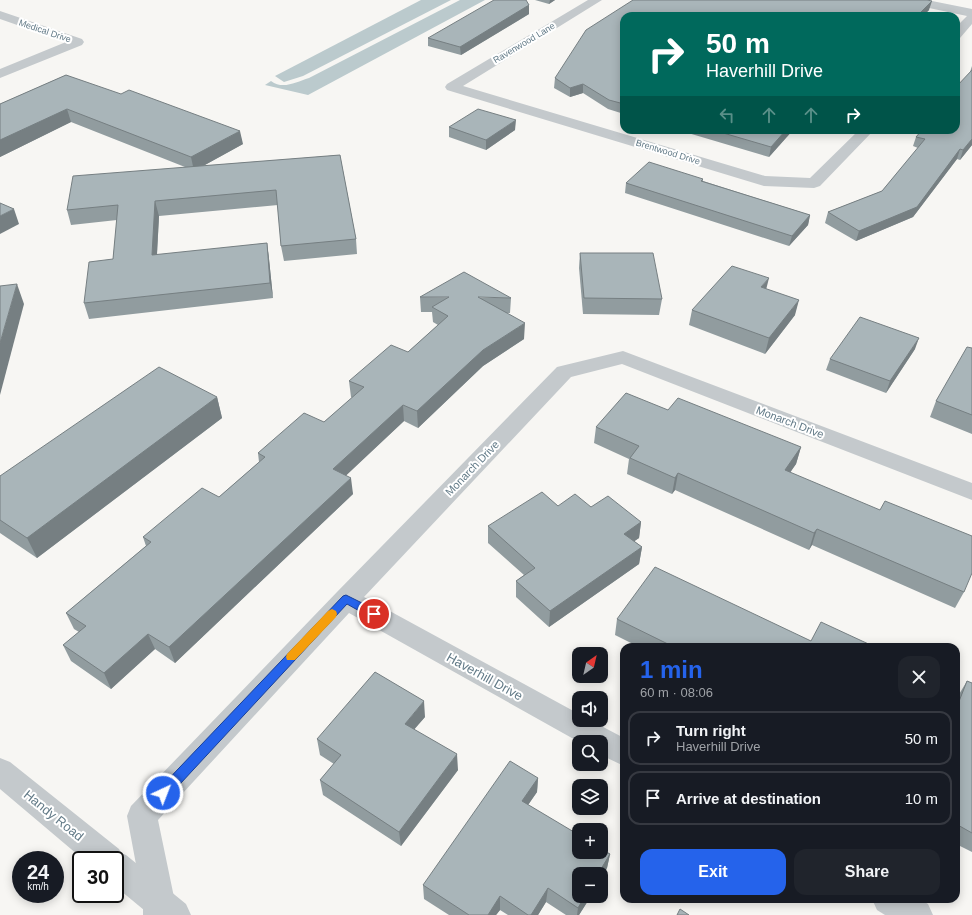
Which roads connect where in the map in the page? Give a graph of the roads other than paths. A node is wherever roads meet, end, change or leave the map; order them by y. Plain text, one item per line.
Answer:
1 (596, 0) edge
2 (910, 0) edge
3 (972, 13) edge
4 (0, 15) edge
5 (972, 17) edge
6 (960, 30) edge
7 (0, 74) edge
8 (452, 87) joint
9 (863, 134) edge
10 (972, 492) edge
11 (346, 599) junction
12 (620, 751) edge
13 (0, 771) edge
14 (97, 851) edge
15 (124, 874) edge
16 (895, 903) edge
17 (164, 911) edge
18 (917, 915) edge

1 - 8 street, Ravenwood Lane
2 - 3 street
4 - 7 street, Medical Drive
5 - 6 street
8 - 9 street, Brentwood Drive
10 - 11 street, Monarch Drive
11 - 12 street, Haverhill Drive
11 - 17 street, Monarch Drive
13 - 14 street, Handy Road
15 - 17 street
16 - 18 street

